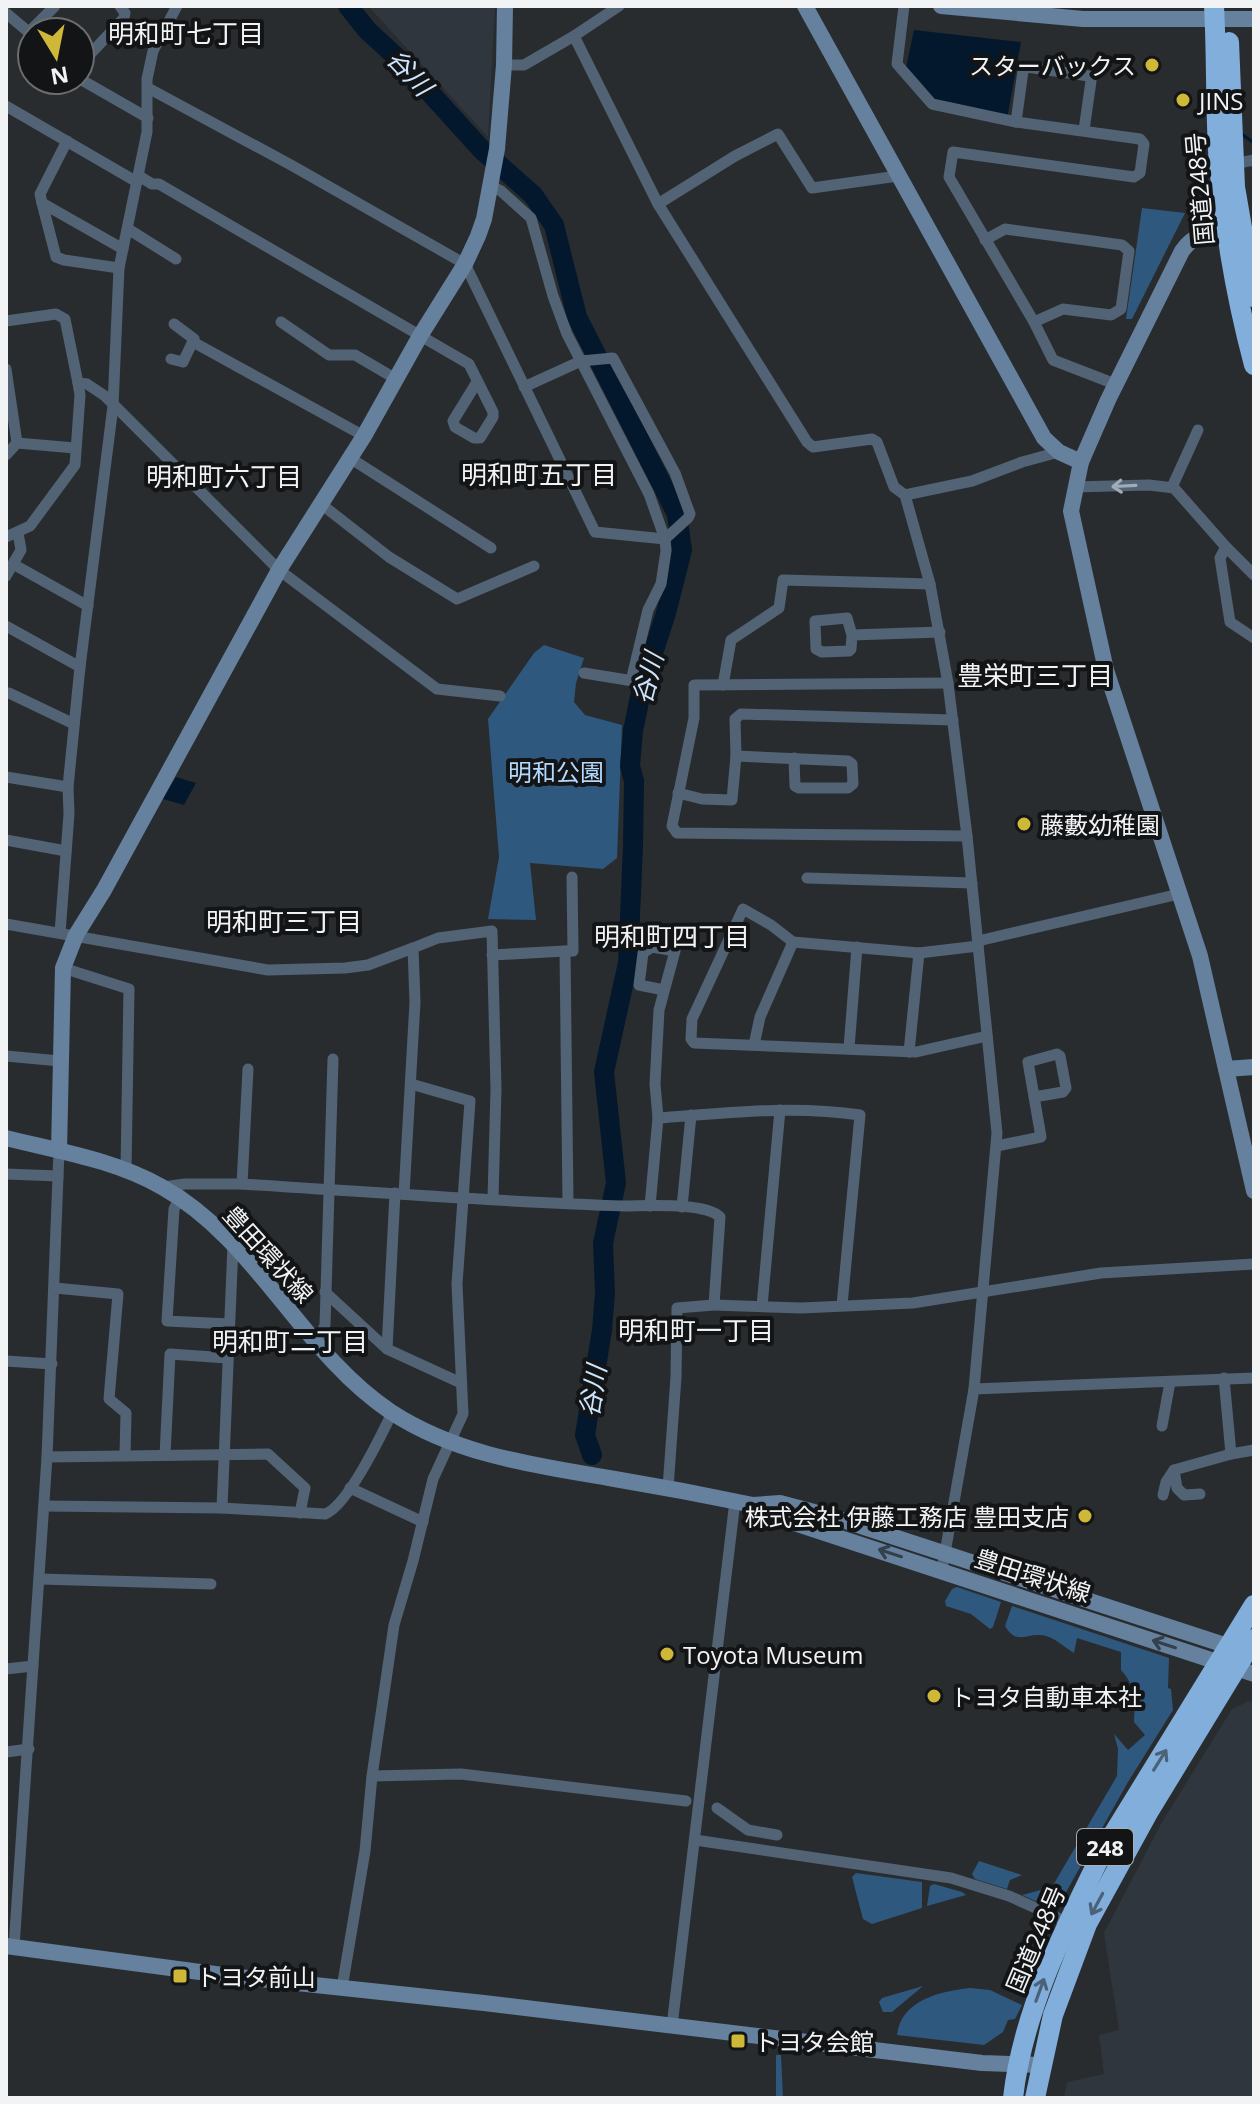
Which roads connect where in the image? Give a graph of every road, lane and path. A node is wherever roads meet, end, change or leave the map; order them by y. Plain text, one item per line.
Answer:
1 (120, 6) edge
2 (177, 6) edge
3 (505, 6) edge
4 (619, 6) edge
5 (805, 6) edge
6 (904, 6) edge
7 (941, 6) edge
8 (1221, 12) edge
9 (1083, 13) edge
10 (1254, 19) edge
11 (574, 36) junction
12 (96, 48) edge
13 (504, 65) junction
14 (96, 88) edge
15 (148, 88) junction
16 (6, 106) edge
17 (148, 118) junction
18 (1016, 122) junction
19 (1084, 130) junction
20 (67, 141) junction
21 (1254, 160) edge
22 (1233, 164) junction
23 (898, 176) junction
24 (138, 179) junction
25 (492, 183) junction
26 (42, 203) junction
27 (658, 204) junction
28 (1240, 228) edge
29 (128, 229) junction
30 (985, 240) junction
31 (123, 249) junction
32 (176, 259) dead end
33 (465, 264) junction
34 (119, 268) junction
35 (1254, 297) edge
36 (6, 321) edge
37 (281, 322) dead end
38 (1034, 322) junction
39 (174, 324) dead end
40 (420, 336) junction
41 (193, 342) junction
42 (171, 359) dead end
43 (586, 360) junction
44 (1254, 365) edge
45 (6, 369) edge
46 (396, 379) junction
47 (477, 382) junction
48 (78, 383) junction
49 (1115, 384) junction
50 (524, 387) junction
51 (113, 406) junction
52 (1198, 430) dead end
53 (364, 436) junction
54 (17, 443) junction
55 (75, 448) junction
56 (1059, 452) junction
57 (6, 455) edge
58 (350, 458) junction
59 (1081, 462) junction
60 (1074, 487) junction
61 (1173, 488) junction
62 (905, 495) junction
63 (321, 504) junction
64 (12, 535) edge
65 (669, 536) junction
66 (1226, 547) junction
67 (491, 548) dead end
68 (13, 564) junction
69 (534, 566) dead end
70 (279, 570) junction
71 (1254, 575) edge
72 (6, 576) edge
73 (930, 584) junction
74 (88, 606) junction
75 (6, 626) edge
76 (940, 632) junction
77 (852, 635) dead end
78 (1254, 638) edge
79 (80, 667) junction
80 (584, 673) dead end
81 (634, 681) junction
82 (948, 683) junction
83 (652, 684) dead end
84 (723, 685) junction
85 (9, 693) dead end
86 (500, 696) dead end
87 (953, 720) junction
88 (74, 724) junction
89 (736, 756) junction
90 (794, 758) junction
91 (6, 777) edge
92 (68, 787) junction
93 (678, 793) junction
94 (967, 836) junction
95 (6, 840) edge
96 (66, 851) junction
97 (572, 877) dead end
98 (807, 878) dead end
99 (972, 883) junction
100 (1179, 894) junction
101 (6, 924) edge
102 (68, 934) junction
103 (793, 942) junction
104 (978, 944) junction
105 (857, 947) junction
106 (413, 948) junction
107 (565, 951) junction
108 (919, 953) junction
109 (492, 955) junction
110 (63, 968) junction
111 (664, 990) dead end
112 (987, 1036) junction
113 (754, 1045) junction
114 (849, 1048) junction
115 (909, 1052) junction
116 (6, 1056) edge
117 (333, 1059) dead end
118 (60, 1061) junction
119 (1254, 1067) edge
120 (248, 1069) dead end
121 (1226, 1069) junction
122 (411, 1084) junction
123 (1034, 1097) dead end
124 (780, 1110) junction
125 (691, 1115) junction
126 (658, 1118) junction
127 (6, 1138) edge
128 (997, 1146) junction
129 (59, 1151) junction
130 (126, 1170) junction
131 (6, 1174) edge
132 (58, 1176) junction
133 (242, 1184) junction
134 (163, 1187) junction
135 (328, 1189) junction
136 (1254, 1191) edge
137 (400, 1194) junction
138 (463, 1197) junction
139 (180, 1198) junction
140 (493, 1198) junction
141 (568, 1203) junction
142 (650, 1206) junction
143 (682, 1207) junction
144 (233, 1245) junction
145 (1254, 1264) edge
146 (55, 1288) junction
147 (325, 1292) junction
148 (981, 1294) junction
149 (714, 1305) junction
150 (842, 1305) junction
151 (762, 1306) junction
152 (229, 1324) junction
153 (317, 1342) junction
154 (387, 1349) junction
155 (227, 1358) junction
156 (6, 1361) edge
157 (52, 1364) junction
158 (1224, 1378) junction
159 (1254, 1378) edge
160 (1170, 1382) junction
161 (461, 1383) junction
162 (974, 1389) junction
163 (392, 1413) junction
164 (1162, 1426) dead end
165 (451, 1444) junction
166 (1254, 1450) edge
167 (224, 1453) junction
168 (1231, 1454) junction
169 (125, 1455) junction
170 (165, 1455) junction
171 (47, 1457) junction
172 (1174, 1470) junction
173 (350, 1488) junction
174 (668, 1488) junction
175 (1200, 1494) dead end
176 (1163, 1495) dead end
177 (735, 1501) junction
178 (44, 1506) junction
179 (222, 1508) junction
180 (300, 1513) junction
181 (423, 1522) junction
182 (944, 1562) junction
183 (40, 1579) junction
184 (211, 1584) dead end
185 (1254, 1605) edge
186 (1242, 1657) edge
187 (33, 1666) junction
188 (6, 1669) edge
189 (29, 1749) junction
190 (6, 1752) edge
191 (372, 1776) junction
192 (686, 1801) dead end
193 (717, 1808) dead end
194 (777, 1835) dead end
195 (695, 1840) junction
196 (1069, 1923) junction
197 (10, 1947) edge
198 (342, 1988) junction
199 (672, 2026) junction
200 (1018, 2065) junction
201 (1041, 2065) junction
202 (1013, 2098) edge
203 (1035, 2098) edge

1 - 12 street
2 - 15 street
3 - 13 street
4 - 11 street
5 - 23 street
6 - 18 street
7 - 9 street
8 - 9 street
8 - 10 street
8 - 22 highway, 国道248号
8 - 28 highway, 国道248号
11 - 13 street
11 - 27 street
13 - 25 street
14 - 17 street
15 - 17 street
15 - 33 street
16 - 20 street
17 - 24 street
18 - 19 street
18 - 19 street
19 - 30 street
20 - 24 street
20 - 26 street
21 - 22 street
22 - 28 highway, 国道248号
23 - 27 street
23 - 56 street
24 - 29 street
24 - 40 street
25 - 33 street
25 - 43 street
26 - 31 street
26 - 34 street
27 - 62 street
28 - 35 highway, 国道248号
28 - 44 highway, 国道248号
28 - 49 street
29 - 31 street
29 - 32 street
30 - 38 street
30 - 38 street
31 - 34 street
33 - 40 street
33 - 50 street
34 - 51 street
36 - 48 street
37 - 46 street
38 - 49 street
39 - 41 street
40 - 46 street
40 - 47 street
41 - 42 street
41 - 53 street
43 - 50 street
43 - 65 street
43 - 65 street
45 - 54 street
46 - 53 street
47 - 47 street
48 - 51 street
48 - 55 street
49 - 59 street
50 - 65 street
51 - 70 street
51 - 74 street
52 - 61 street
53 - 58 street
54 - 55 street
54 - 57 street
55 - 64 street
56 - 59 street
56 - 62 street
58 - 63 street
58 - 67 street
59 - 60 street
61 -> 60 street
60 - 100 street
61 - 66 street
62 - 73 street
63 - 69 street
63 - 70 street
64 - 68 street
65 - 81 street
66 - 71 street
66 - 78 street
68 - 72 street
68 - 74 street
70 - 86 street
70 - 102 street
73 - 76 street
73 - 84 street
74 - 79 street
75 - 79 street
76 - 77 street
76 - 82 street
79 - 88 street
80 - 81 street
81 - 83 street
82 - 84 street
82 - 87 street
84 - 93 street
85 - 88 street
87 - 89 street
87 - 94 street
88 - 92 street
89 - 90 street
89 - 93 street
90 - 90 street
91 - 92 street
92 - 96 street
93 - 94 street
94 - 99 street
95 - 96 street
96 - 102 street
97 - 107 street
98 - 99 street
99 - 104 street
100 - 104 street
100 - 121 street
101 - 102 street
102 - 106 street
102 - 110 street
103 - 105 street
103 - 113 street
103 - 113 street
104 - 108 street
104 - 112 street
105 - 108 street
105 - 114 street
106 - 109 street
106 - 122 street
107 - 109 street
107 - 141 street
108 - 115 street
109 - 140 street
110 - 118 street
110 - 130 street
111 - 126 street
112 - 115 street
112 - 128 street
113 - 114 street
114 - 115 street
116 - 118 street
117 - 135 street
118 - 129 street
119 - 121 street
120 - 133 street
121 - 136 street
122 - 137 street
122 - 138 street
123 - 128 street
124 - 125 street
124 - 150 street
124 - 151 street
125 - 126 street
125 - 143 street
126 - 142 street
127 - 129 street, 豊田環状線
128 - 148 street
129 - 130 street, 豊田環状線
129 - 132 street
130 - 134 street, 豊田環状線
131 - 132 street
132 - 146 street
133 - 134 street
133 - 135 street
134 - 139 street, 豊田環状線
135 - 137 street
135 - 147 street
137 - 138 street
137 - 154 street
138 - 140 street
138 - 161 street
139 - 144 street, 豊田環状線
139 - 152 street
140 - 141 street
141 - 142 street
142 - 143 street
143 - 149 street
144 - 152 street
144 - 153 street, 豊田環状線
145 - 148 street
146 - 157 street
146 - 169 street
147 - 153 street
147 - 154 street
148 - 150 street
148 - 162 street
149 - 151 street
149 - 174 street
150 - 151 street
152 - 155 street
153 - 163 street, 豊田環状線
154 - 161 street
155 - 167 street
155 - 170 street
156 - 157 street
157 - 171 street
158 - 159 street
158 - 160 street
158 - 168 street
160 - 162 street
160 - 164 street
161 - 165 street
162 - 182 street
163 - 165 street, 豊田環状線
163 - 173 street
165 - 174 street, 豊田環状線
165 - 181 street
166 - 168 street
167 - 170 street
167 - 179 street
167 - 180 street
168 - 172 street
169 - 170 street
169 - 171 street
171 - 178 street
172 - 175 street
172 - 176 street
173 - 180 street
173 - 181 street
174 - 177 street, 豊田環状線
177 - 182 street, 豊田環状線
177 - 195 street
178 - 179 street
178 - 183 street
179 - 180 street
181 - 191 street
182 - 186 street, 豊田環状線
183 - 184 street
183 - 187 street
185 - 186 highway, 国道248号 / 248
196 -> 186 highway, 国道248号 / 248
186 -> 201 highway, 国道248号 / 248
187 - 188 street
187 - 189 street
189 - 190 street
189 - 197 street
191 - 192 street
191 - 198 street
193 - 194 street
195 - 196 street
195 - 199 street
200 -> 196 highway, 国道248号 / 248
197 - 198 street
198 - 199 street
199 - 200 street
200 - 201 street
200 - 202 highway, 国道248号 / 248
201 - 203 highway, 国道248号 / 248

